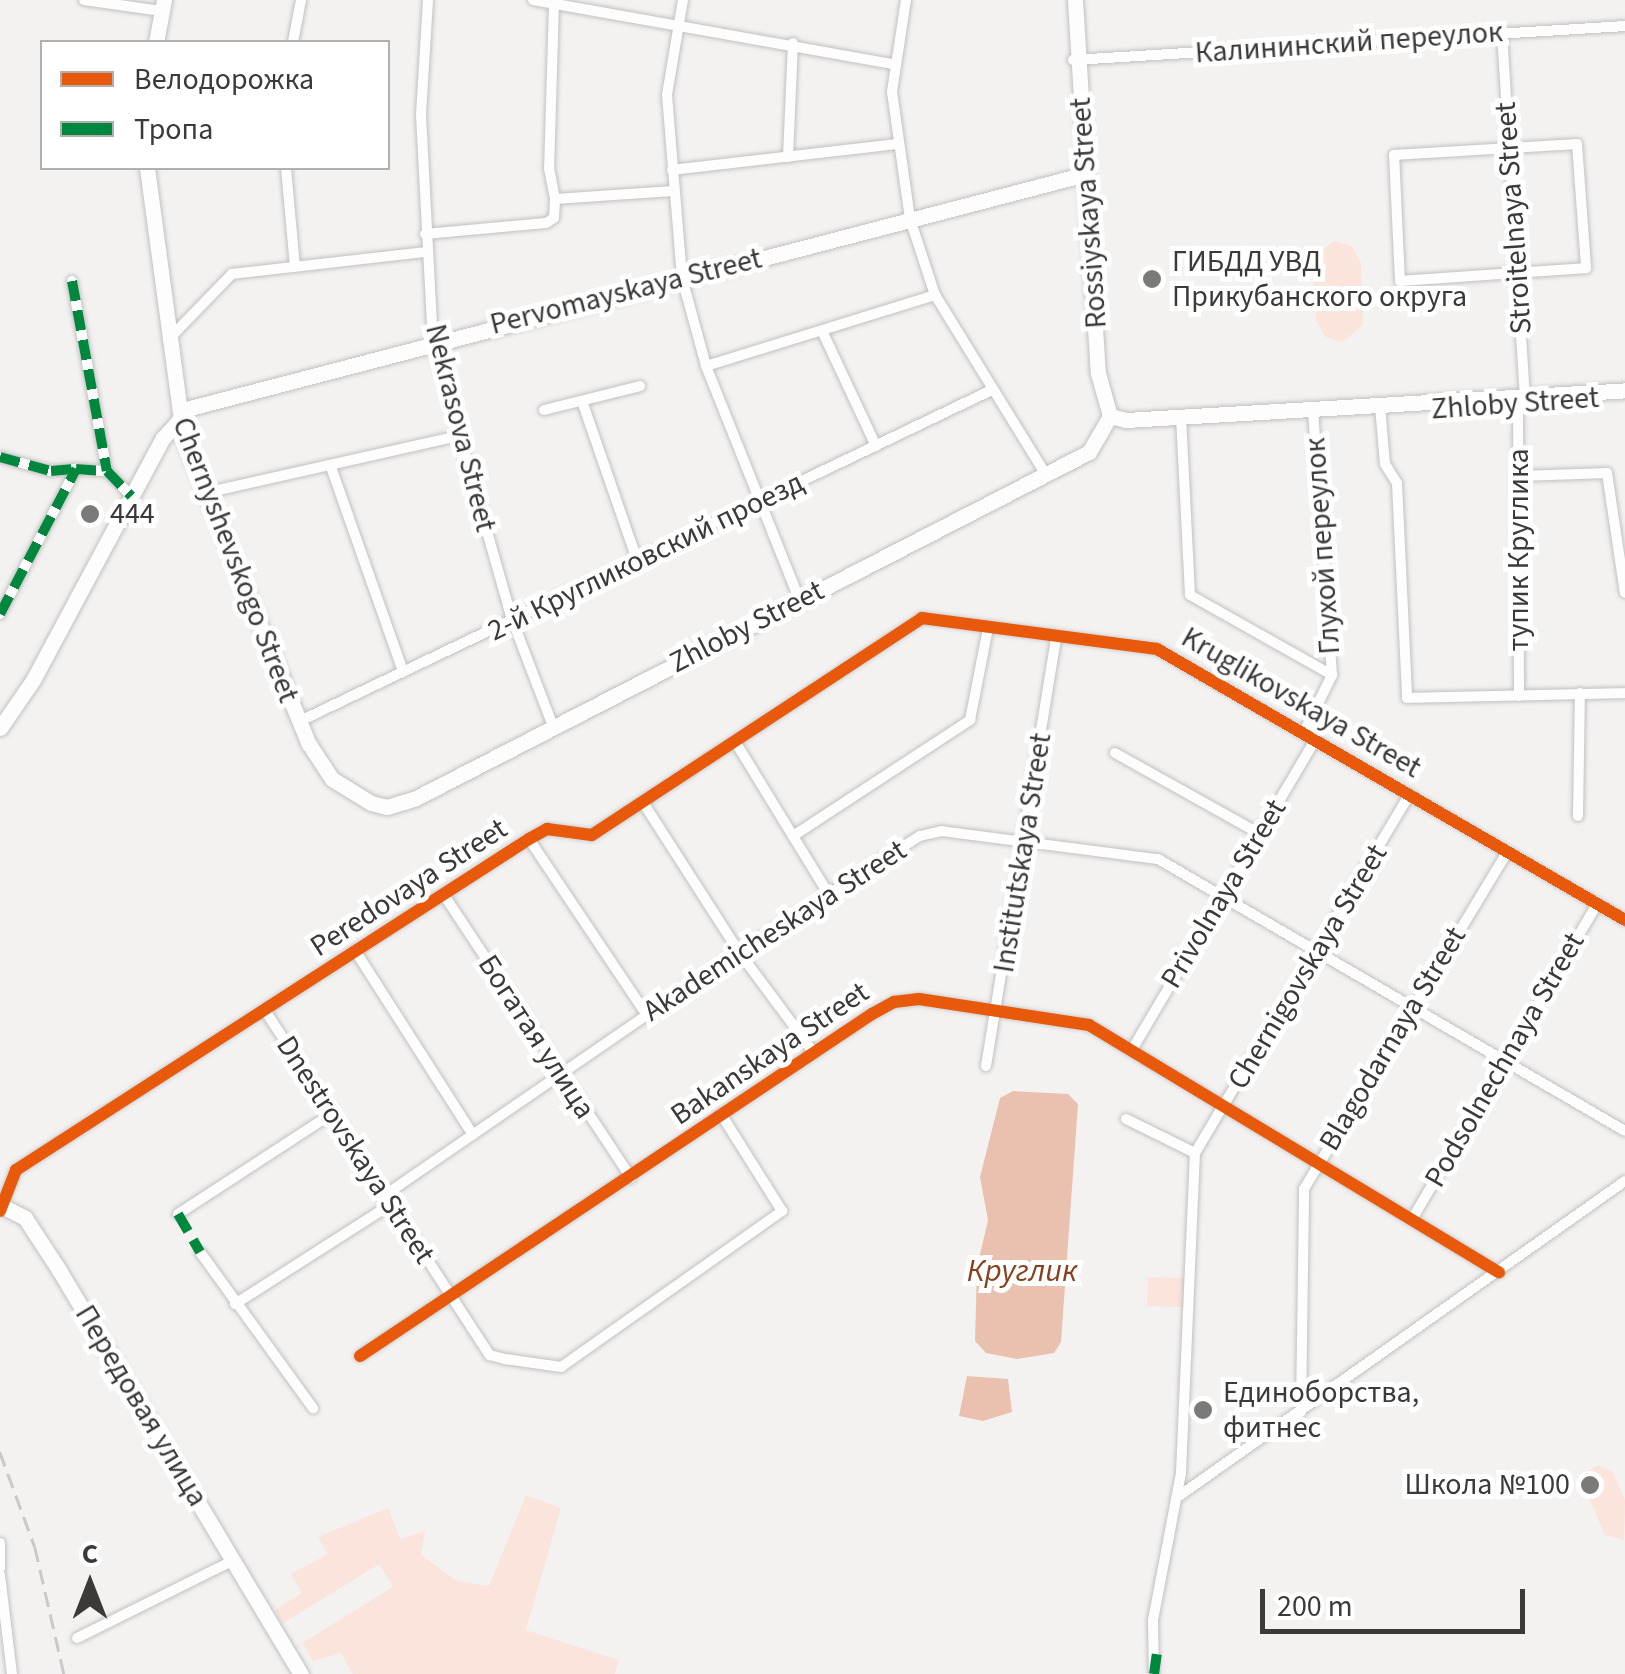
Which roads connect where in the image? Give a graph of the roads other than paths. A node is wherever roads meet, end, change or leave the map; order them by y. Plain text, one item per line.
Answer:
1 (84, 0) edge
2 (301, 0) edge
3 (428, 0) edge
4 (533, 0) edge
5 (684, 0) edge
6 (906, 0) edge
7 (1072, 0) edge
8 (554, 4) junction
9 (163, 6) edge
10 (680, 24) junction
11 (1625, 26) edge
12 (1502, 34) junction
13 (156, 40) edge
14 (293, 40) edge
15 (793, 44) junction
16 (1076, 60) junction
17 (894, 64) junction
18 (897, 144) junction
19 (1510, 148) junction
20 (788, 157) junction
21 (148, 170) edge
22 (286, 170) edge
23 (672, 170) junction
24 (1084, 179) junction
25 (673, 191) junction
26 (555, 198) junction
27 (910, 220) junction
28 (424, 234) junction
29 (426, 252) junction
30 (294, 267) junction
31 (1520, 273) junction
32 (682, 278) junction
33 (72, 282) dead end
34 (935, 295) junction
35 (822, 333) junction
36 (167, 341) junction
37 (432, 342) junction
38 (706, 366) junction
39 (640, 386) dead end
40 (992, 390) junction
41 (1625, 393) edge
42 (582, 402) junction
43 (1522, 402) junction
44 (1380, 409) junction
45 (544, 410) dead end
46 (1313, 413) junction
47 (177, 416) junction
48 (1115, 419) junction
49 (1181, 421) junction
50 (458, 436) junction
51 (876, 446) junction
52 (0, 458) edge
53 (331, 467) junction
54 (76, 469) junction
55 (106, 471) junction
56 (1046, 475) junction
57 (1521, 476) junction
58 (205, 493) junction
59 (131, 496) junction
60 (756, 502) junction
61 (638, 563) junction
62 (1625, 593) edge
63 (800, 600) junction
64 (0, 614) edge
65 (922, 618) joint
66 (513, 622) junction
67 (988, 628) junction
68 (1056, 639) junction
69 (403, 671) junction
70 (1332, 675) junction
71 (1625, 693) edge
72 (1580, 694) junction
73 (1519, 696) junction
74 (298, 722) junction
75 (554, 726) junction
76 (0, 728) edge
77 (1304, 732) junction
78 (1316, 739) junction
79 (736, 743) junction
80 (1115, 754) dead end
81 (1410, 794) junction
82 (370, 803) joint
83 (644, 804) junction
84 (1578, 816) dead end
85 (1260, 834) junction
86 (793, 836) junction
87 (529, 839) junction
88 (1024, 840) junction
89 (1507, 852) junction
90 (444, 894) junction
91 (829, 895) junction
92 (1224, 897) junction
93 (1597, 904) junction
94 (1625, 920) edge
95 (356, 952) junction
96 (739, 952) junction
97 (1318, 952) junction
98 (1410, 1008) junction
99 (999, 1011) junction
100 (266, 1012) junction
101 (647, 1015) junction
102 (1133, 1048) junction
103 (814, 1053) junction
104 (1504, 1060) junction
105 (986, 1066) dead end
106 (557, 1074) junction
107 (1227, 1104) junction
108 (721, 1114) junction
109 (330, 1115) junction
110 (1126, 1120) dead end
111 (1625, 1131) edge
112 (474, 1135) junction
113 (1195, 1152) junction
114 (1320, 1160) junction
115 (631, 1178) junction
116 (1625, 1181) edge
117 (385, 1201) junction
118 (1, 1207) edge
119 (178, 1214) dead end
120 (1414, 1216) junction
121 (200, 1252) dead end
122 (1499, 1272) junction
123 (449, 1295) junction
124 (235, 1304) junction
125 (360, 1356) dead end
126 (313, 1408) dead end
127 (1301, 1412) junction
128 (1178, 1496) junction
129 (0, 1543) edge
130 (228, 1563) junction
131 (0, 1571) edge
132 (77, 1638) dead end
133 (12, 1674) edge
134 (298, 1674) edge
135 (1154, 1674) edge

1 - 9 street
2 - 14 street
3 - 28 street, Nekrasova Street
4 - 8 street
5 - 10 street
6 - 17 street
7 - 16 street, Rossiyskaya Street
8 - 10 street
8 - 26 street
9 - 13 street
10 - 15 street
10 - 23 street
11 - 12 street, Калининский переулок
12 - 16 street, Калининский переулок
12 - 19 street, Stroitelnaya Street
15 - 17 street
15 - 20 street
16 - 24 street, Rossiyskaya Street
17 - 18 street
18 - 20 street
18 - 27 street
19 - 31 street, Stroitelnaya Street
19 - 31 street
19 - 31 street
20 - 23 street
21 - 36 street, Chernyshevskogo Street
22 - 30 street
23 - 25 street
24 - 27 street, Pervomayskaya Street
24 - 48 street, Rossiyskaya Street
25 - 26 street
25 - 32 street
26 - 28 street
27 - 32 street, Pervomayskaya Street
27 - 34 street
28 - 29 street, Nekrasova Street
29 - 30 street
29 - 37 street, Nekrasova Street
30 - 36 street
31 - 43 street, Stroitelnaya Street
32 - 37 street, Pervomayskaya Street
32 - 38 street
33 - 55 street
34 - 35 street
34 - 40 street
35 - 38 street
35 - 51 street
36 - 47 street, Chernyshevskogo Street
37 - 47 street, Pervomayskaya Street
37 - 50 street, Nekrasova Street
38 - 60 street
39 - 42 street
40 - 51 street, 2-й Кругликовский проезд
40 - 56 street
41 - 43 street, Zhloby Street
42 - 45 street
42 - 61 street
43 - 44 street, Zhloby Street
43 - 57 street, тупик Круглика
44 - 46 street, Zhloby Street
44 - 73 street
46 - 49 street, Zhloby Street
46 - 70 street, Глухой переулок
47 - 58 street, Chernyshevskogo Street
47 - 59 street
48 - 49 street, Zhloby Street
48 - 56 street, Zhloby Street
49 - 70 street
50 - 53 street
50 - 66 street, Nekrasova Street
51 - 60 street, 2-й Кругликовский проезд
52 - 54 street
53 - 58 street
53 - 69 street
54 - 55 street
54 - 64 street
55 - 59 street
56 - 63 street, Zhloby Street
57 - 62 street
57 - 73 street, тупик Круглика
58 - 74 street, Chernyshevskogo Street
59 - 76 street
60 - 61 street, 2-й Кругликовский проезд
60 - 63 street
61 - 66 street, 2-й Кругликовский проезд
63 - 75 street, Zhloby Street
65 - 67 street, Kruglikovskaya Street
65 - 79 street, Peredovaya Street
66 - 69 street, 2-й Кругликовский проезд
66 - 75 street, Nekrasova Street
67 - 68 street, Kruglikovskaya Street
67 - 86 street
68 - 77 street, Kruglikovskaya Street
68 - 88 street, Institutskaya Street
69 - 74 street, 2-й Кругликовский проезд
70 - 77 street
71 - 72 street
72 - 73 street
72 - 84 street
74 - 82 street, Chernyshevskogo Street
75 - 82 street, Zhloby Street
77 - 78 street, Kruglikovskaya Street
78 - 81 street, Kruglikovskaya Street
78 - 85 street, Privolnaya Street
79 - 83 street, Peredovaya Street
79 - 86 street
80 - 85 street
81 - 89 street, Kruglikovskaya Street
81 - 97 street, Chernigovskaya Street
83 - 87 street, Peredovaya Street
83 - 96 street
85 - 92 street, Privolnaya Street
86 - 91 street
87 - 90 street, Peredovaya Street
87 - 101 street
88 - 91 street, Akademicheskaya Street
88 - 92 street, Akademicheskaya Street
88 - 99 street, Institutskaya Street
89 - 93 street, Kruglikovskaya Street
89 - 98 street, Blagodarnaya Street
90 - 95 street, Peredovaya Street
90 - 106 street, Богатая улица
91 - 96 street, Akademicheskaya Street
92 - 97 street, Akademicheskaya Street
92 - 102 street, Privolnaya Street
93 - 94 street, Kruglikovskaya Street
93 - 104 street, Podsolnechnaya Street
95 - 100 street, Peredovaya Street
95 - 112 street
96 - 101 street, Akademicheskaya Street
96 - 103 street
97 - 98 street, Akademicheskaya Street
97 - 107 street, Chernigovskaya Street
98 - 104 street, Akademicheskaya Street
98 - 114 street, Blagodarnaya Street
99 - 102 street, Bakanskaya Street
99 - 103 street, Bakanskaya Street
99 - 105 street, Institutskaya Street
100 - 109 street, Dnestrovskaya Street
100 - 118 street, Peredovaya Street
101 - 106 street, Akademicheskaya Street
102 - 107 street, Bakanskaya Street
103 - 108 street, Bakanskaya Street
104 - 111 street, Akademicheskaya Street
104 - 120 street, Podsolnechnaya Street
106 - 112 street, Akademicheskaya Street
106 - 115 street, Богатая улица
107 - 113 street, Chernigovskaya Street
107 - 114 street, Bakanskaya Street
108 - 115 street, Bakanskaya Street
108 - 123 street, Dnestrovskaya Street
109 - 117 street, Dnestrovskaya Street
109 - 119 street
110 - 113 street
112 - 117 street, Akademicheskaya Street
113 - 128 street
114 - 120 street, Bakanskaya Street
114 - 127 street, Blagodarnaya Street
115 - 123 street, Bakanskaya Street
116 - 122 street
117 - 123 street, Dnestrovskaya Street
117 - 124 street, Akademicheskaya Street
118 - 130 street
118 - 134 street, Передовая улица
120 - 122 street, Bakanskaya Street
121 - 124 street
122 - 127 street
123 - 125 street, Bakanskaya Street
124 - 126 street
127 - 128 street
128 - 135 street
129 - 131 street
130 - 132 street
130 - 134 street
131 - 133 street

